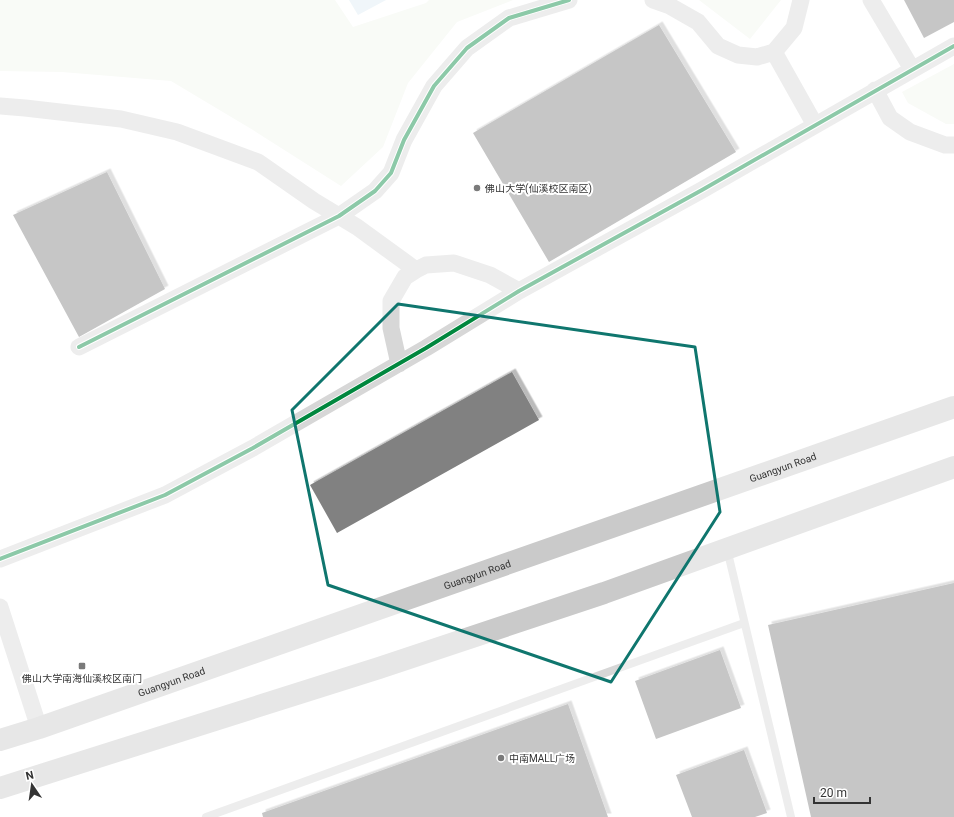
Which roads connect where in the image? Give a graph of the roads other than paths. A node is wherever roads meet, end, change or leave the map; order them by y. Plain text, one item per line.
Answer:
1 (568, 0) edge
2 (653, 0) edge
3 (801, 0) edge
4 (871, 0) edge
5 (954, 46) edge
6 (774, 52) junction
7 (912, 69) junction
8 (875, 90) junction
9 (0, 106) edge
10 (815, 125) junction
11 (954, 145) edge
12 (339, 216) junction
13 (416, 270) junction
14 (519, 291) junction
15 (79, 347) dead end
16 (399, 364) junction
17 (954, 407) edge
18 (954, 467) edge
19 (727, 549) junction
20 (0, 559) edge
21 (0, 607) edge
22 (744, 623) junction
23 (39, 728) junction
24 (0, 740) edge
25 (0, 788) edge
26 (206, 817) edge
27 (791, 817) edge

1 - 12 street
2 - 6 street
3 - 6 street
4 - 7 street
5 - 7 street
6 - 10 street
7 - 8 street
8 - 10 street
8 - 11 street
9 - 12 street
10 - 14 street
12 - 13 street
12 - 15 street
13 - 14 street
13 - 16 street
14 - 16 street
16 - 20 street
17 - 23 main road, Guangyun Road
18 - 19 main road
19 - 22 lane
19 - 25 main road
21 - 23 street
22 - 26 lane
22 - 27 lane
23 - 24 main road, Guangyun Road

